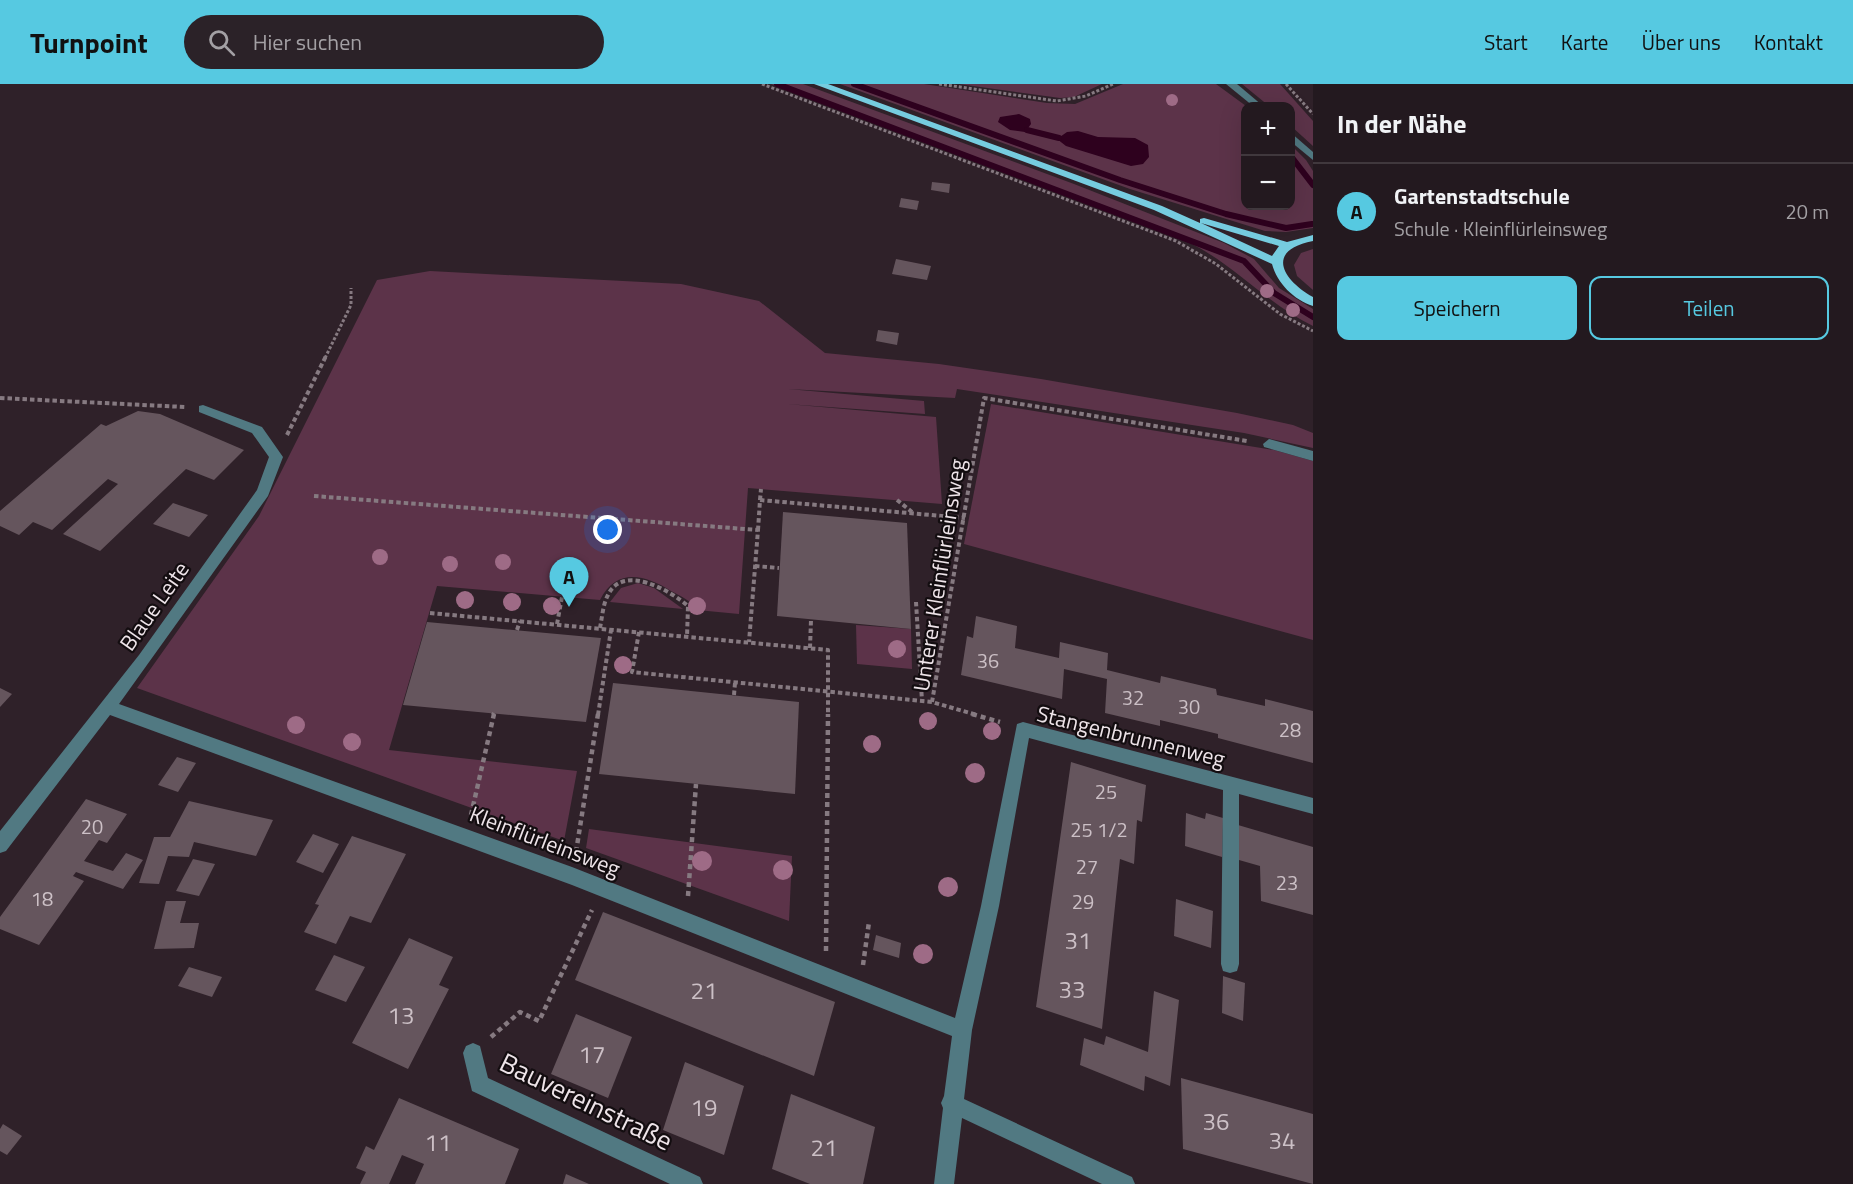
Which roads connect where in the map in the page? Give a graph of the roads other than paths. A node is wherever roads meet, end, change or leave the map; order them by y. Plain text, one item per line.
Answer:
1 (819, 84) edge
2 (1231, 84) edge
3 (1253, 102) edge
4 (1295, 140) edge
5 (1313, 157) edge
6 (1158, 208) junction
7 (1313, 238) edge
8 (1287, 245) junction
9 (1275, 261) junction
10 (1313, 302) edge
11 (203, 409) road end
12 (1269, 444) road end
13 (1313, 456) edge
14 (107, 707) junction
15 (1231, 785) junction
16 (1313, 806) edge
17 (3, 837) edge
18 (1230, 964) dead end
19 (962, 1030) junction
20 (473, 1053) road end
21 (951, 1103) junction
22 (693, 1184) edge
23 (944, 1184) edge
24 (1125, 1184) edge

1 - 6 main road
2 - 3 street
4 - 5 street
6 - 8 main road
6 - 9 main road
7 - 8 main road
8 - 9 main road
9 - 10 main road
11 - 14 street, Blaue Leite
12 - 13 street
14 - 17 street, Blaue Leite
14 - 19 street, Kleinflürleinsweg
15 - 16 street, Stangenbrunnenweg
15 - 18 street
15 - 19 street, Stangenbrunnenweg
19 - 21 street
20 - 22 street, Bauvereinstraße
21 - 23 street
21 - 24 street

